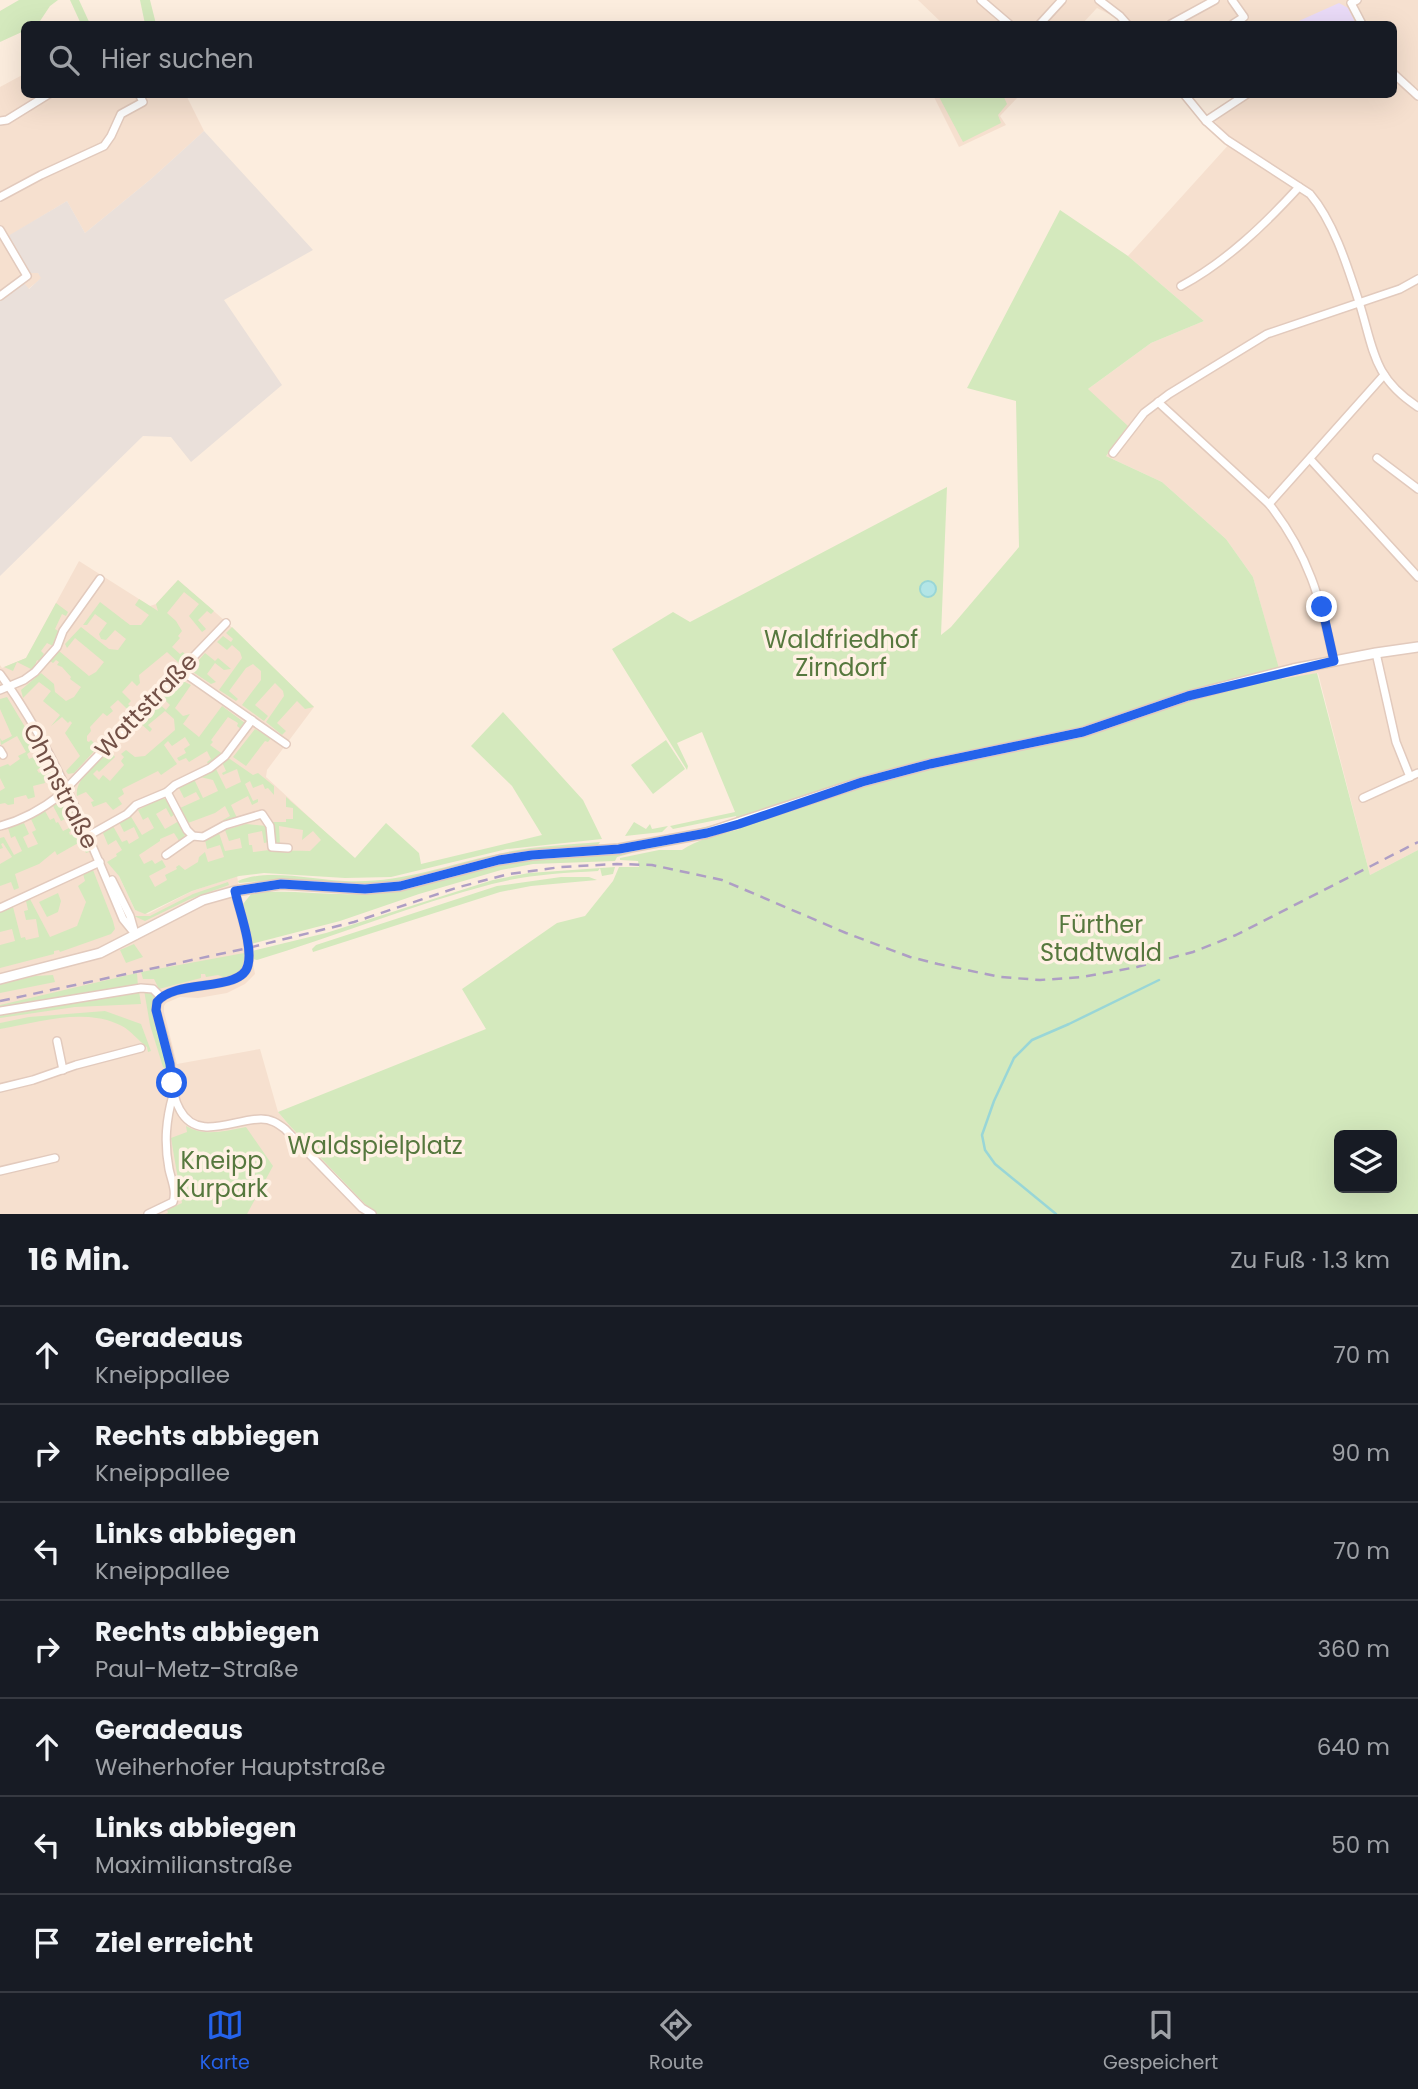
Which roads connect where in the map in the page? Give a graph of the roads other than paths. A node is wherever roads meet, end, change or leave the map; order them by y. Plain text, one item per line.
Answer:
1 (981, 0) edge
2 (1062, 0) edge
3 (1100, 0) edge
4 (1215, 0) edge
5 (1232, 0) edge
6 (1357, 0) edge
7 (1006, 21) edge
8 (1043, 21) edge
9 (1124, 21) edge
10 (1176, 21) edge
11 (1238, 21) edge
12 (1360, 21) edge
13 (1397, 77) edge
14 (1418, 96) edge
15 (43, 98) edge
16 (141, 98) edge
17 (1187, 98) edge
18 (1241, 98) edge
19 (0, 121) edge
20 (1206, 121) junction
21 (1299, 187) junction
22 (0, 197) edge
23 (0, 230) edge
24 (1418, 279) edge
25 (1181, 286) dead end
26 (0, 296) edge
27 (1360, 303) junction
28 (1384, 375) junction
29 (1158, 402) junction
30 (1418, 407) edge
31 (1113, 453) dead end
32 (1377, 458) dead end
33 (1310, 459) junction
34 (1418, 489) edge
35 (1269, 504) junction
36 (1418, 577) edge
37 (100, 579) dead end
38 (226, 623) dead end
39 (1418, 648) edge
40 (1376, 653) junction
41 (1334, 661) junction
42 (180, 670) junction
43 (0, 674) edge
44 (9, 686) junction
45 (0, 690) edge
46 (251, 720) junction
47 (285, 744) dead end
48 (1418, 773) edge
49 (1410, 777) junction
50 (66, 787) junction
51 (167, 792) junction
52 (1363, 798) dead end
53 (0, 826) edge
54 (88, 836) junction
55 (193, 836) junction
56 (288, 848) dead end
57 (166, 855) dead end
58 (100, 862) junction
59 (235, 891) junction
60 (0, 908) edge
61 (136, 935) junction
62 (0, 979) edge
63 (161, 997) junction
64 (0, 1011) edge
65 (57, 1041) dead end
66 (141, 1048) dead end
67 (64, 1070) junction
68 (0, 1088) edge
69 (173, 1094) junction
70 (55, 1158) dead end
71 (0, 1171) edge
72 (360, 1211) edge
73 (148, 1214) edge
74 (372, 1214) edge

1 - 7 street
2 - 8 street
3 - 9 street
4 - 10 street
5 - 11 street
6 - 12 street
13 - 14 street
15 - 19 street
16 - 22 street
17 - 20 street
18 - 20 street
20 - 21 street
21 - 25 street
21 - 27 street
23 - 26 street
24 - 27 street
27 - 28 street
27 - 29 street
28 - 30 street
28 - 33 street
29 - 31 street
29 - 35 street
32 - 34 street
33 - 35 street
33 - 36 street
35 - 41 street
37 - 44 street
38 - 42 street, Wattstraße
39 - 40 street
40 - 41 street
40 - 49 street
41 - 59 street
42 - 46 street
42 - 50 street, Wattstraße
43 - 44 street, Ohmstraße
44 - 45 street
44 - 50 street, Ohmstraße
46 - 47 street
46 - 51 street
48 - 49 street
49 - 52 street
50 - 53 street, Wattstraße
50 - 54 street, Ohmstraße
51 - 54 street
51 - 55 street
54 - 58 street, Ohmstraße
55 - 56 street
55 - 57 street
58 - 60 street
58 - 61 street, Ohmstraße
59 - 61 street
59 - 63 street
61 - 62 street
63 - 64 street
63 - 69 street
65 - 67 street
66 - 67 street
67 - 68 street
69 - 72 street
69 - 73 street
70 - 71 street
72 - 74 street

